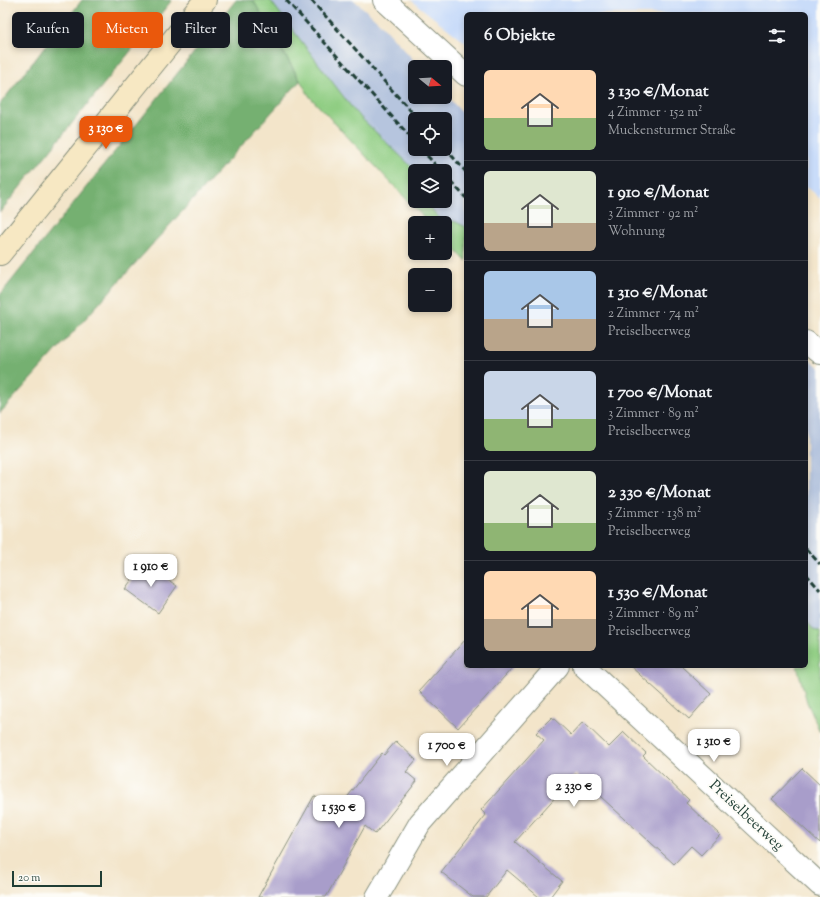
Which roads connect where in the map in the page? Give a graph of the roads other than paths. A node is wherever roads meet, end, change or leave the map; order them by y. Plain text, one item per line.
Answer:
1 (205, 0) edge
2 (384, 0) edge
3 (464, 74) edge
4 (0, 254) edge
5 (808, 343) edge
6 (820, 352) edge
7 (556, 668) edge
8 (586, 668) edge
9 (820, 885) edge
10 (377, 897) edge

1 - 4 main road
2 - 3 street
5 - 6 street
7 - 10 street
8 - 9 street, Preiselbeerweg

